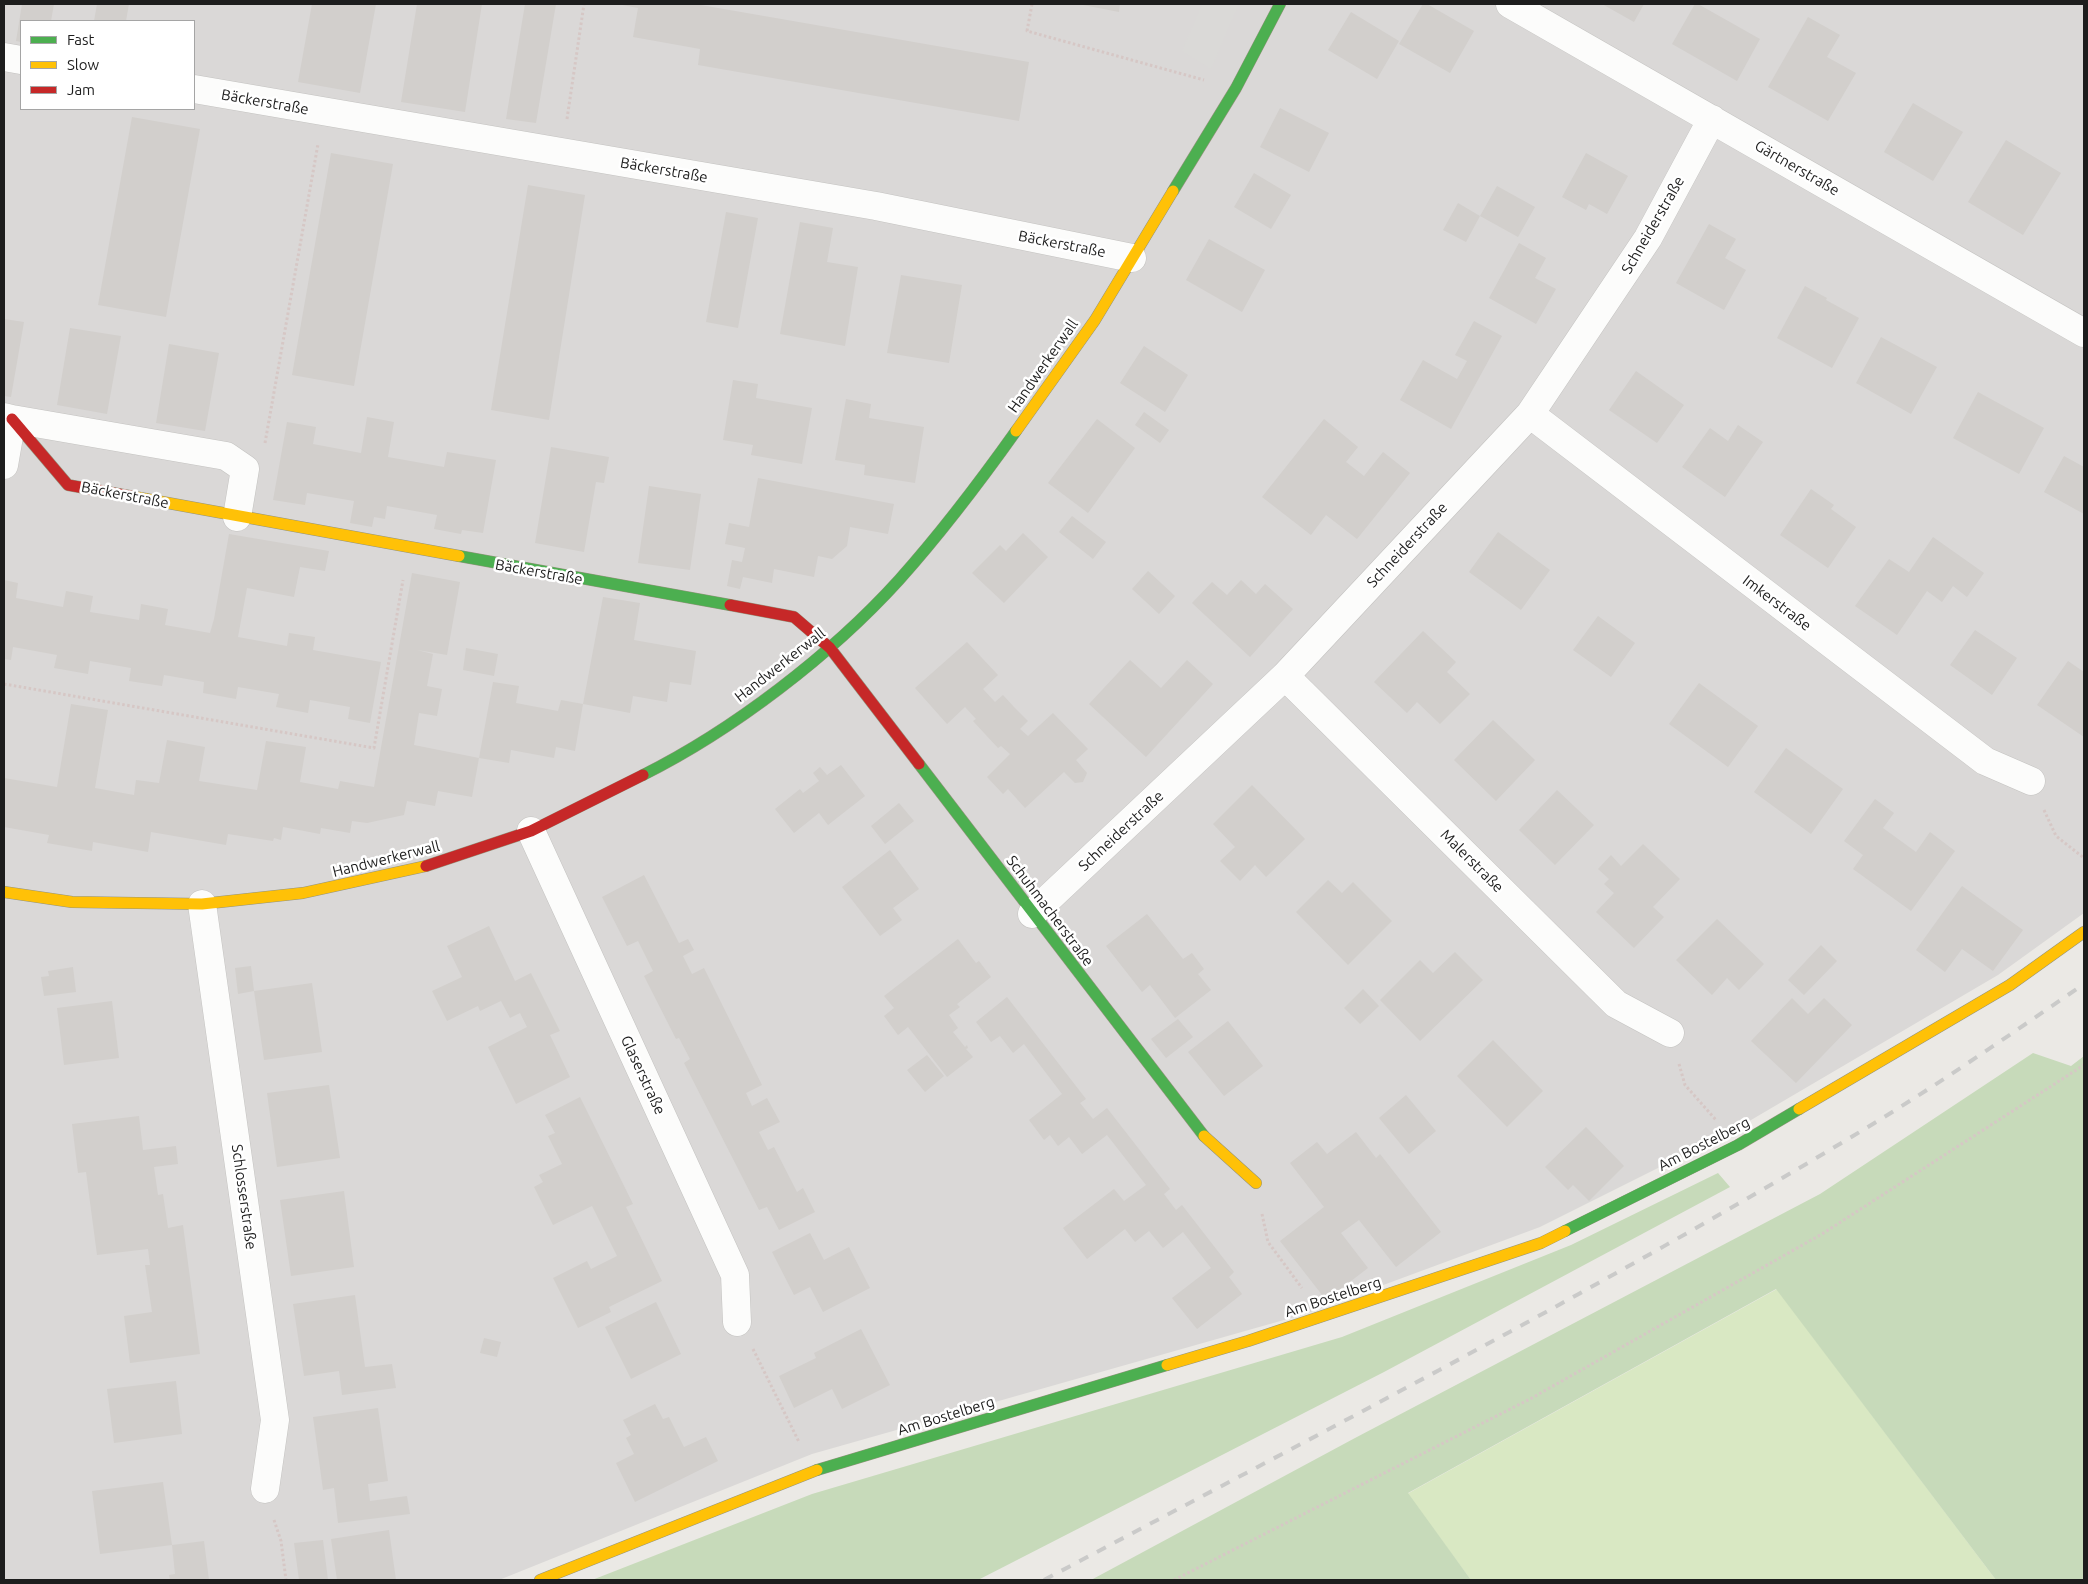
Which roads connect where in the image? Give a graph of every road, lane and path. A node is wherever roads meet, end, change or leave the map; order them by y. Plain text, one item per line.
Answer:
1 (584, 4) edge
2 (1032, 4) edge
3 (1280, 4) edge
4 (1510, 4) edge
5 (4, 57) edge
6 (20, 60) edge
7 (1236, 88) junction
8 (195, 90) edge
9 (323, 112) junction
10 (1712, 119) junction
11 (562, 152) junction
12 (1132, 258) junction
13 (2084, 333) edge
14 (1530, 414) junction
15 (8, 418) edge
16 (4, 465) edge
17 (245, 469) junction
18 (237, 516) junction
19 (409, 548) junction
20 (830, 648) junction
21 (1285, 676) junction
22 (4, 684) edge
23 (2031, 782) joint
24 (531, 831) junction
25 (2084, 858) edge
26 (4, 892) edge
27 (202, 904) junction
28 (1032, 914) junction
29 (2084, 932) edge
30 (1670, 1033) joint
31 (2084, 1065) edge
32 (1738, 1145) junction
33 (1256, 1183) joint
34 (1323, 1316) junction
35 (737, 1322) joint
36 (814, 1471) junction
37 (265, 1489) joint
38 (286, 1580) edge
39 (540, 1580) edge
40 (1174, 1580) edge

1 - 11 path
2 - 7 path
3 - 7 street, Handwerkerwall
4 - 10 street, Gärtnerstraße
5 - 6 street
7 - 12 street, Handwerkerwall
8 - 9 street, Bäckerstraße
9 - 11 street, Bäckerstraße
9 - 17 path
10 - 13 street, Gärtnerstraße
10 - 14 street, Schneiderstraße
11 - 12 street, Bäckerstraße
12 - 20 street, Handwerkerwall
14 - 21 street, Schneiderstraße
14 - 23 street, Imkerstraße
15 - 16 street
15 - 17 street
15 - 18 street, Bäckerstraße
17 - 18 street
18 - 19 street, Bäckerstraße
19 - 20 street, Bäckerstraße
19 - 22 path
20 - 24 street, Handwerkerwall
20 - 28 street, Schuhmacherstraße
21 - 28 street, Schneiderstraße
21 - 30 street, Malerstraße
23 - 25 path
24 - 27 street, Handwerkerwall
24 - 35 street, Glaserstraße
26 - 27 street, Handwerkerwall
27 - 37 street, Schlosserstraße
28 - 33 street, Schuhmacherstraße
29 - 32 street, Am Bostelberg
30 - 32 path
31 - 40 path
32 - 34 street, Am Bostelberg
33 - 34 path
34 - 36 street, Am Bostelberg
35 - 36 path
36 - 39 street, Am Bostelberg
37 - 38 path

